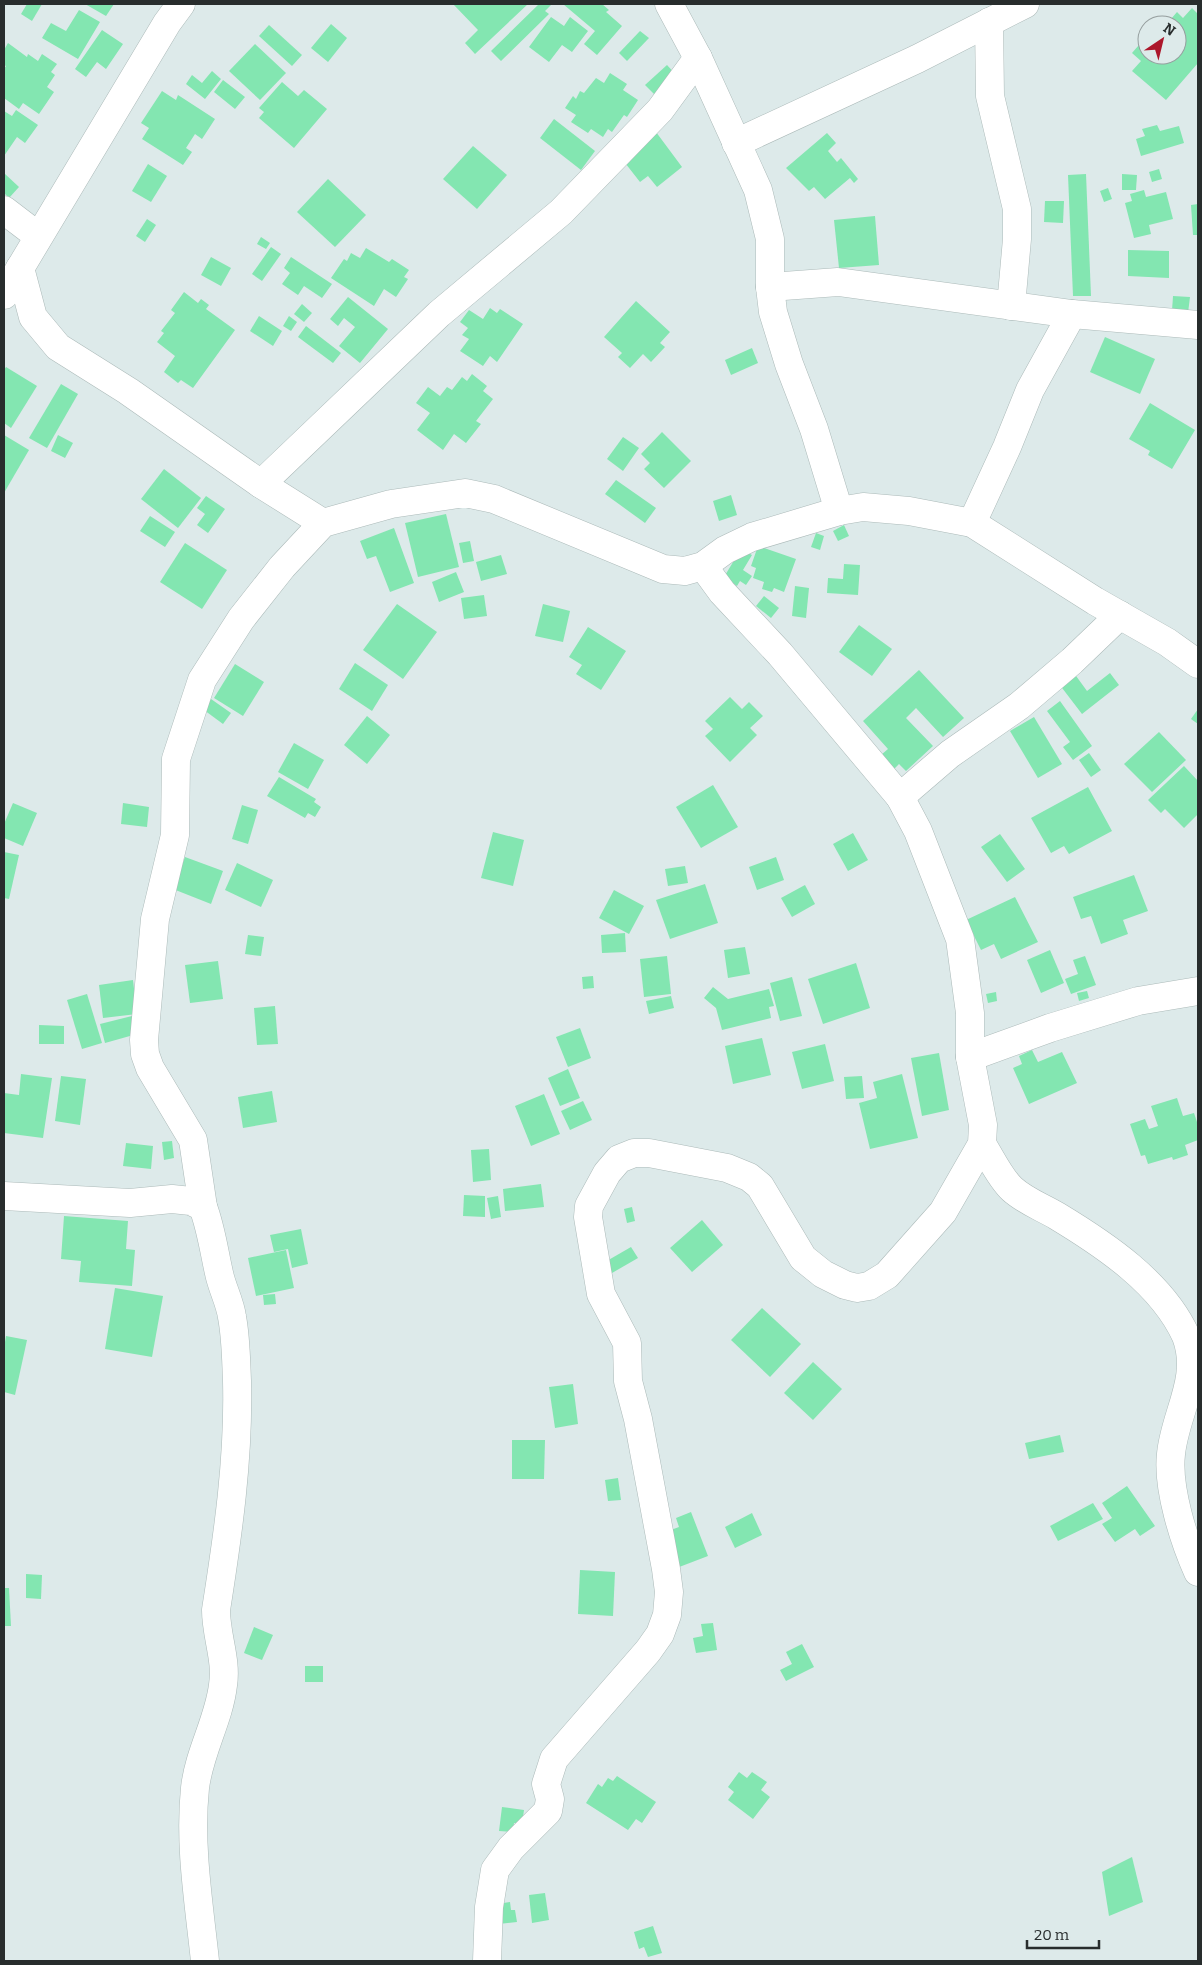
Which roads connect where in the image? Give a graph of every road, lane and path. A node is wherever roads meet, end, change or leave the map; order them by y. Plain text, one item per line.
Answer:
1 (669, 4) edge
2 (1025, 4) edge
3 (168, 10) edge
4 (989, 22) junction
5 (698, 58) junction
6 (736, 143) junction
7 (4, 210) edge
8 (38, 236) junction
9 (20, 268) junction
10 (770, 287) junction
11 (4, 295) edge
12 (1012, 306) junction
13 (1072, 314) junction
14 (1198, 325) edge
15 (261, 484) junction
16 (839, 511) junction
17 (323, 523) junction
18 (972, 523) junction
19 (702, 566) junction
20 (1120, 615) junction
21 (1198, 664) edge
22 (900, 798) junction
23 (1198, 991) edge
24 (970, 1057) junction
25 (982, 1144) junction
26 (4, 1196) edge
27 (203, 1207) junction
28 (1192, 1336) edge
29 (1198, 1572) edge
30 (205, 1961) edge
31 (487, 1961) edge

1 - 5 street
2 - 4 street
3 - 8 street
4 - 6 street
4 - 12 street
5 - 6 street
5 - 15 street
6 - 10 street
7 - 8 street
8 - 9 street
9 - 11 street
9 - 15 street
10 - 12 street
10 - 16 street
12 - 13 street
13 - 14 street
13 - 18 street
15 - 17 street
16 - 18 street
16 - 19 street
17 - 19 street
17 - 27 street
18 - 20 street
19 - 22 street
20 - 21 street
20 - 22 street
22 - 24 street
23 - 24 street
24 - 25 street
25 - 28 street
25 - 31 street
26 - 27 street
27 - 30 street
28 - 29 street

